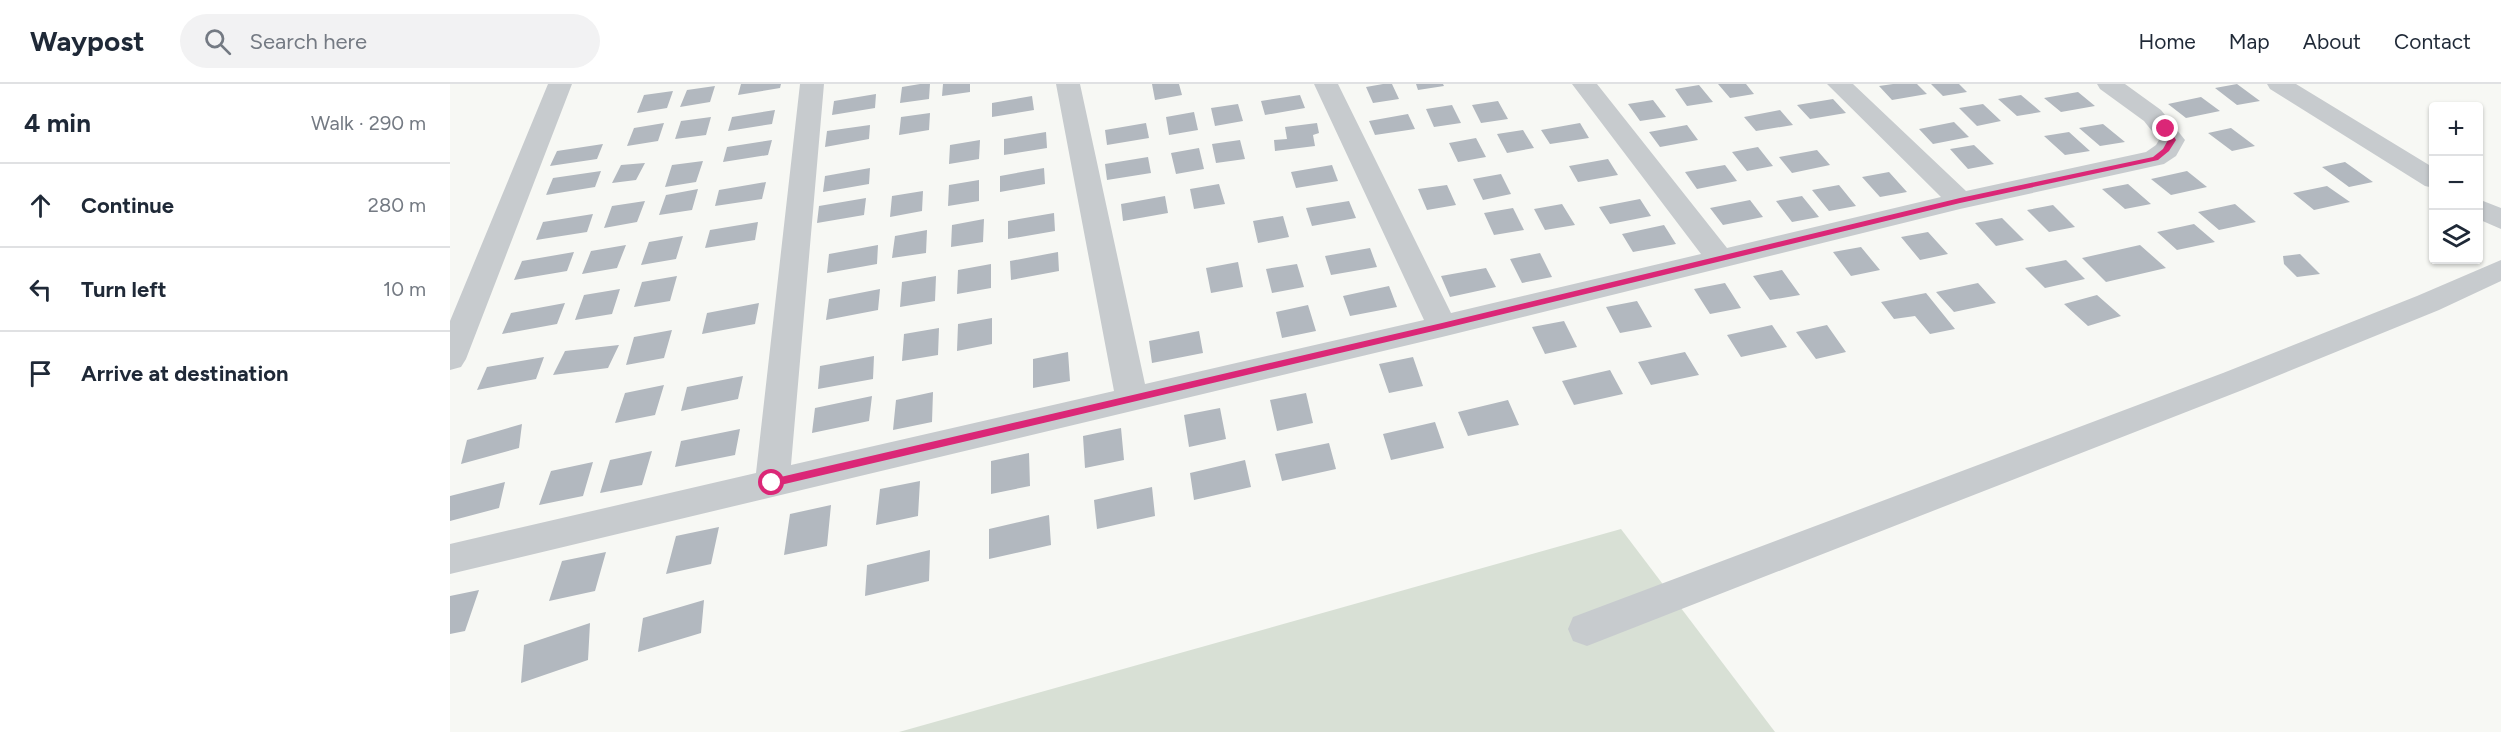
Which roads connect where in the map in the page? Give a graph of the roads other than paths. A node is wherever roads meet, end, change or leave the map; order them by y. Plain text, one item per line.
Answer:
1 (560, 84) edge
2 (812, 84) edge
3 (1070, 84) edge
4 (1326, 84) edge
5 (1584, 84) edge
6 (1839, 84) edge
7 (2109, 84) edge
8 (2279, 84) edge
9 (2429, 178) edge
10 (1960, 201) junction
11 (1719, 258) junction
12 (2501, 269) edge
13 (1442, 326) junction
14 (450, 359) edge
15 (1132, 398) junction
16 (772, 483) junction
17 (450, 559) edge
18 (1587, 629) dead end

1 - 14 street
2 - 16 street
3 - 15 street
4 - 13 street
5 - 11 street
6 - 10 street
7 - 10 street
8 - 9 street
10 - 11 street
11 - 13 street
12 - 18 street
13 - 15 street
15 - 16 street
16 - 17 street

